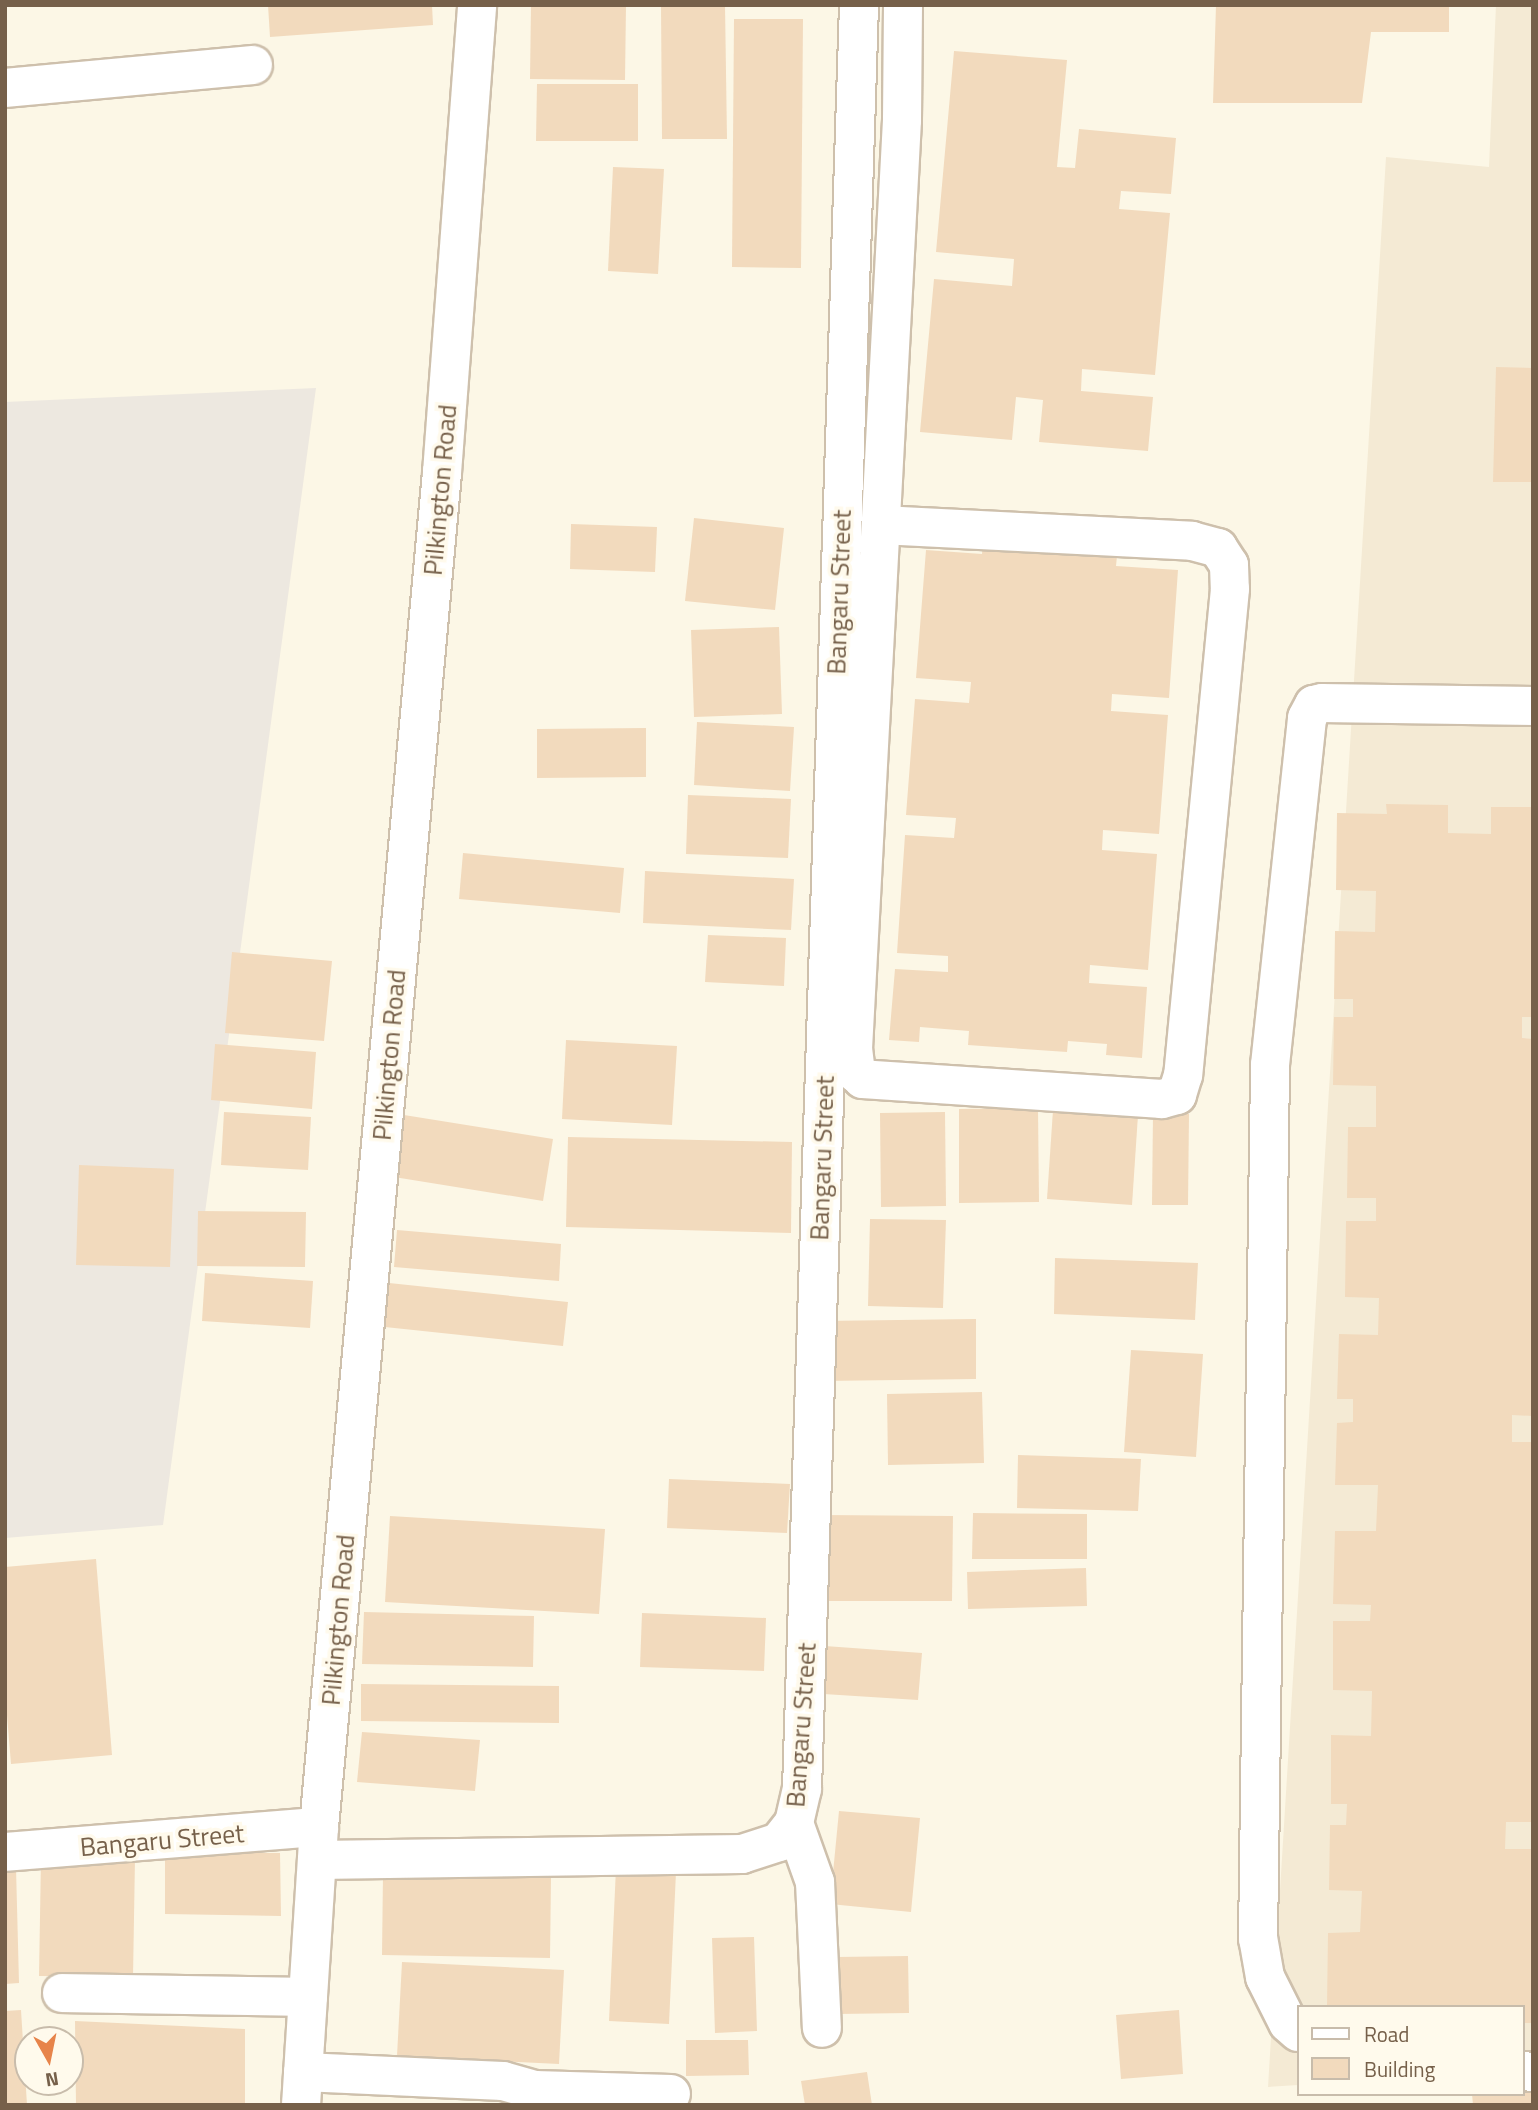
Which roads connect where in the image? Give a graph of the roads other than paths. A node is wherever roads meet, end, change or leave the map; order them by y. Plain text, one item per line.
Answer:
1 (477, 5) edge
2 (859, 5) edge
3 (903, 5) edge
4 (253, 65) dead end
5 (5, 89) edge
6 (881, 525) junction
7 (1533, 706) edge
8 (794, 1823) junction
9 (318, 1844) junction
10 (5, 1852) edge
11 (62, 1993) dead end
12 (308, 1997) junction
13 (822, 2028) dead end
14 (1296, 2030) edge
15 (302, 2089) edge
16 (671, 2094) dead end

1 - 9 street, Pilkington Road
2 - 8 street, Bangaru Street
3 - 6 street
4 - 5 street
6 - 6 street
7 - 14 street
8 - 9 street, Bangaru Street
8 - 13 street
9 - 10 street, Bangaru Street
9 - 12 street, Pilkington Road
11 - 12 street
12 - 15 street, Pilkington Road
15 - 16 street

